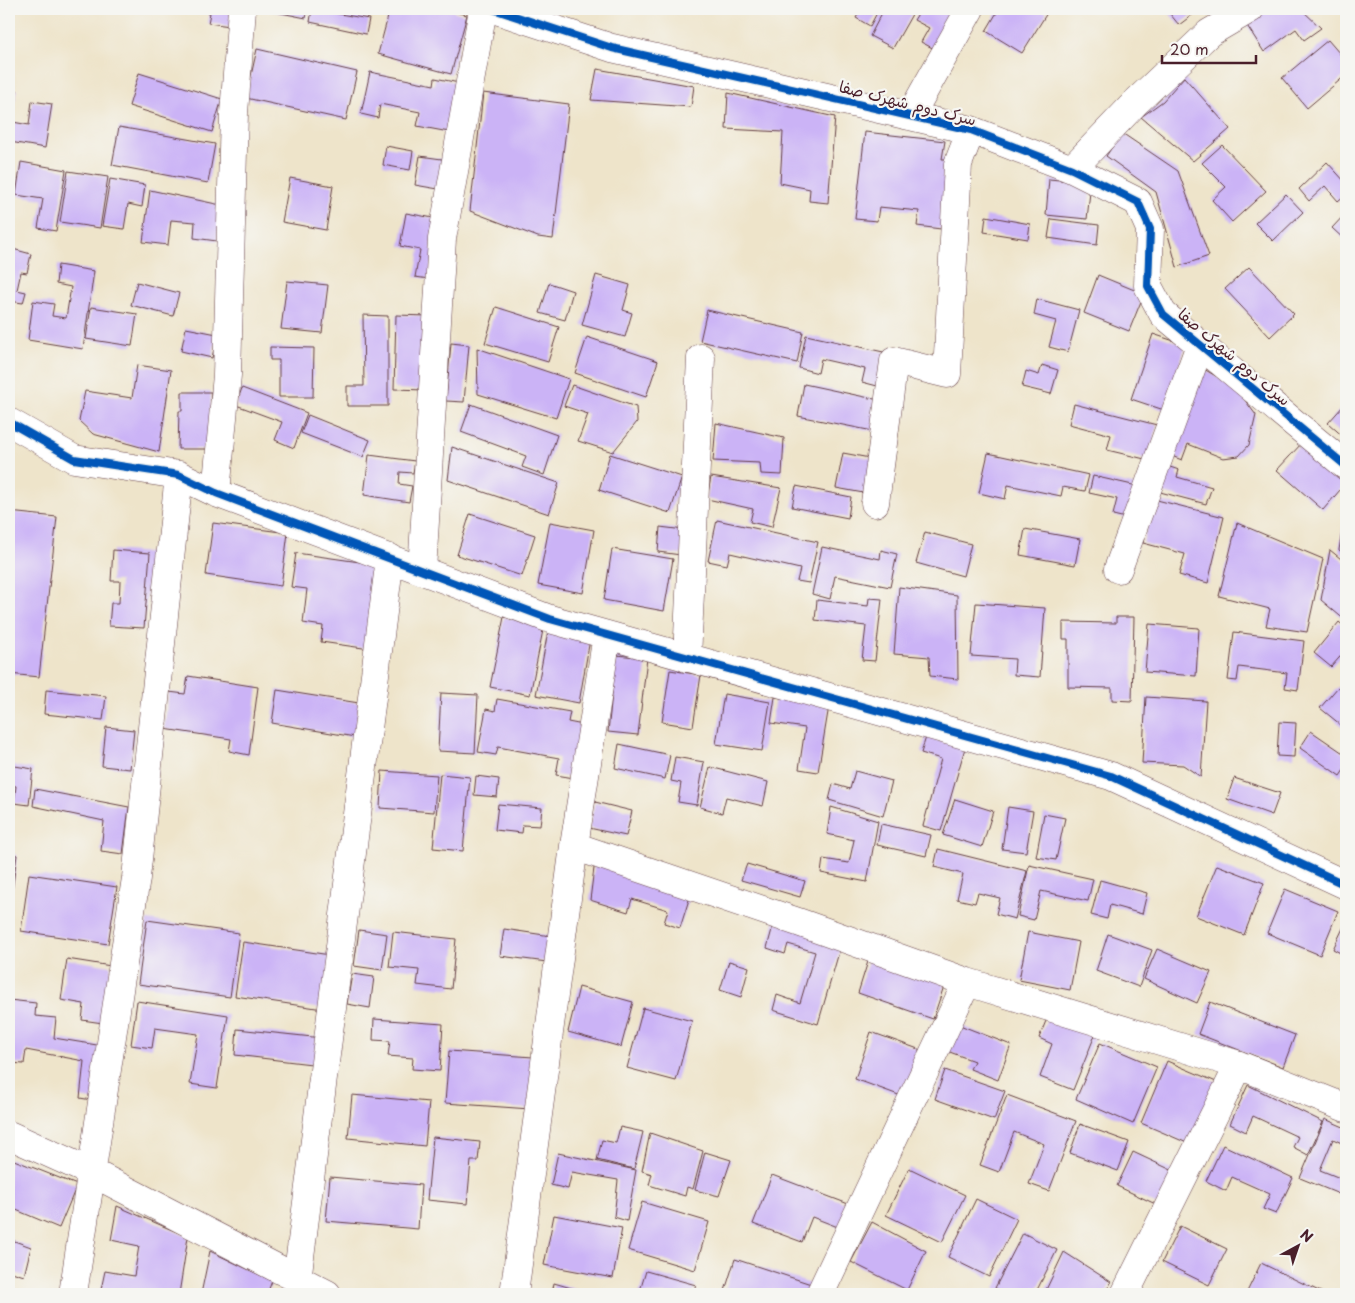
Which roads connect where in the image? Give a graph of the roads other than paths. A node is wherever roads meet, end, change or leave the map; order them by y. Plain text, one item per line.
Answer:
1 (242, 9) edge
2 (483, 9) edge
3 (493, 9) edge
4 (970, 9) edge
5 (1250, 9) edge
6 (910, 116) junction
7 (971, 130) junction
8 (1072, 169) junction
9 (1200, 346) junction
10 (701, 358) dead end
11 (9, 422) edge
12 (1346, 466) edge
13 (180, 475) junction
14 (216, 493) junction
15 (875, 503) dead end
16 (390, 558) junction
17 (1118, 569) dead end
18 (422, 571) junction
19 (606, 635) junction
20 (688, 658) junction
21 (574, 846) junction
22 (1346, 885) edge
23 (967, 982) junction
24 (1239, 1065) junction
25 (1346, 1108) edge
26 (9, 1135) edge
27 (93, 1173) junction
28 (297, 1280) junction
29 (74, 1294) edge
30 (327, 1294) edge
31 (514, 1294) edge
32 (820, 1294) edge
33 (1125, 1294) edge

1 - 14 street
2 - 18 street
3 - 6 street, سرک دوم شهرک صفا
4 - 6 street
5 - 8 street
6 - 7 street, سرک دوم شهرک صفا
7 - 8 street, سرک دوم شهرک صفا
7 - 15 street
8 - 9 street, سرک دوم شهرک صفا
9 - 12 street, سرک دوم شهرک صفا
9 - 17 street
10 - 20 street
11 - 13 street
13 - 14 street
13 - 27 street
14 - 16 street
16 - 18 street
16 - 28 street
18 - 19 street
19 - 20 street
19 - 21 street
20 - 22 street
21 - 23 street
21 - 31 street
23 - 24 street
23 - 32 street
24 - 25 street
24 - 33 street
26 - 27 street
27 - 28 street
27 - 29 street
28 - 30 street

